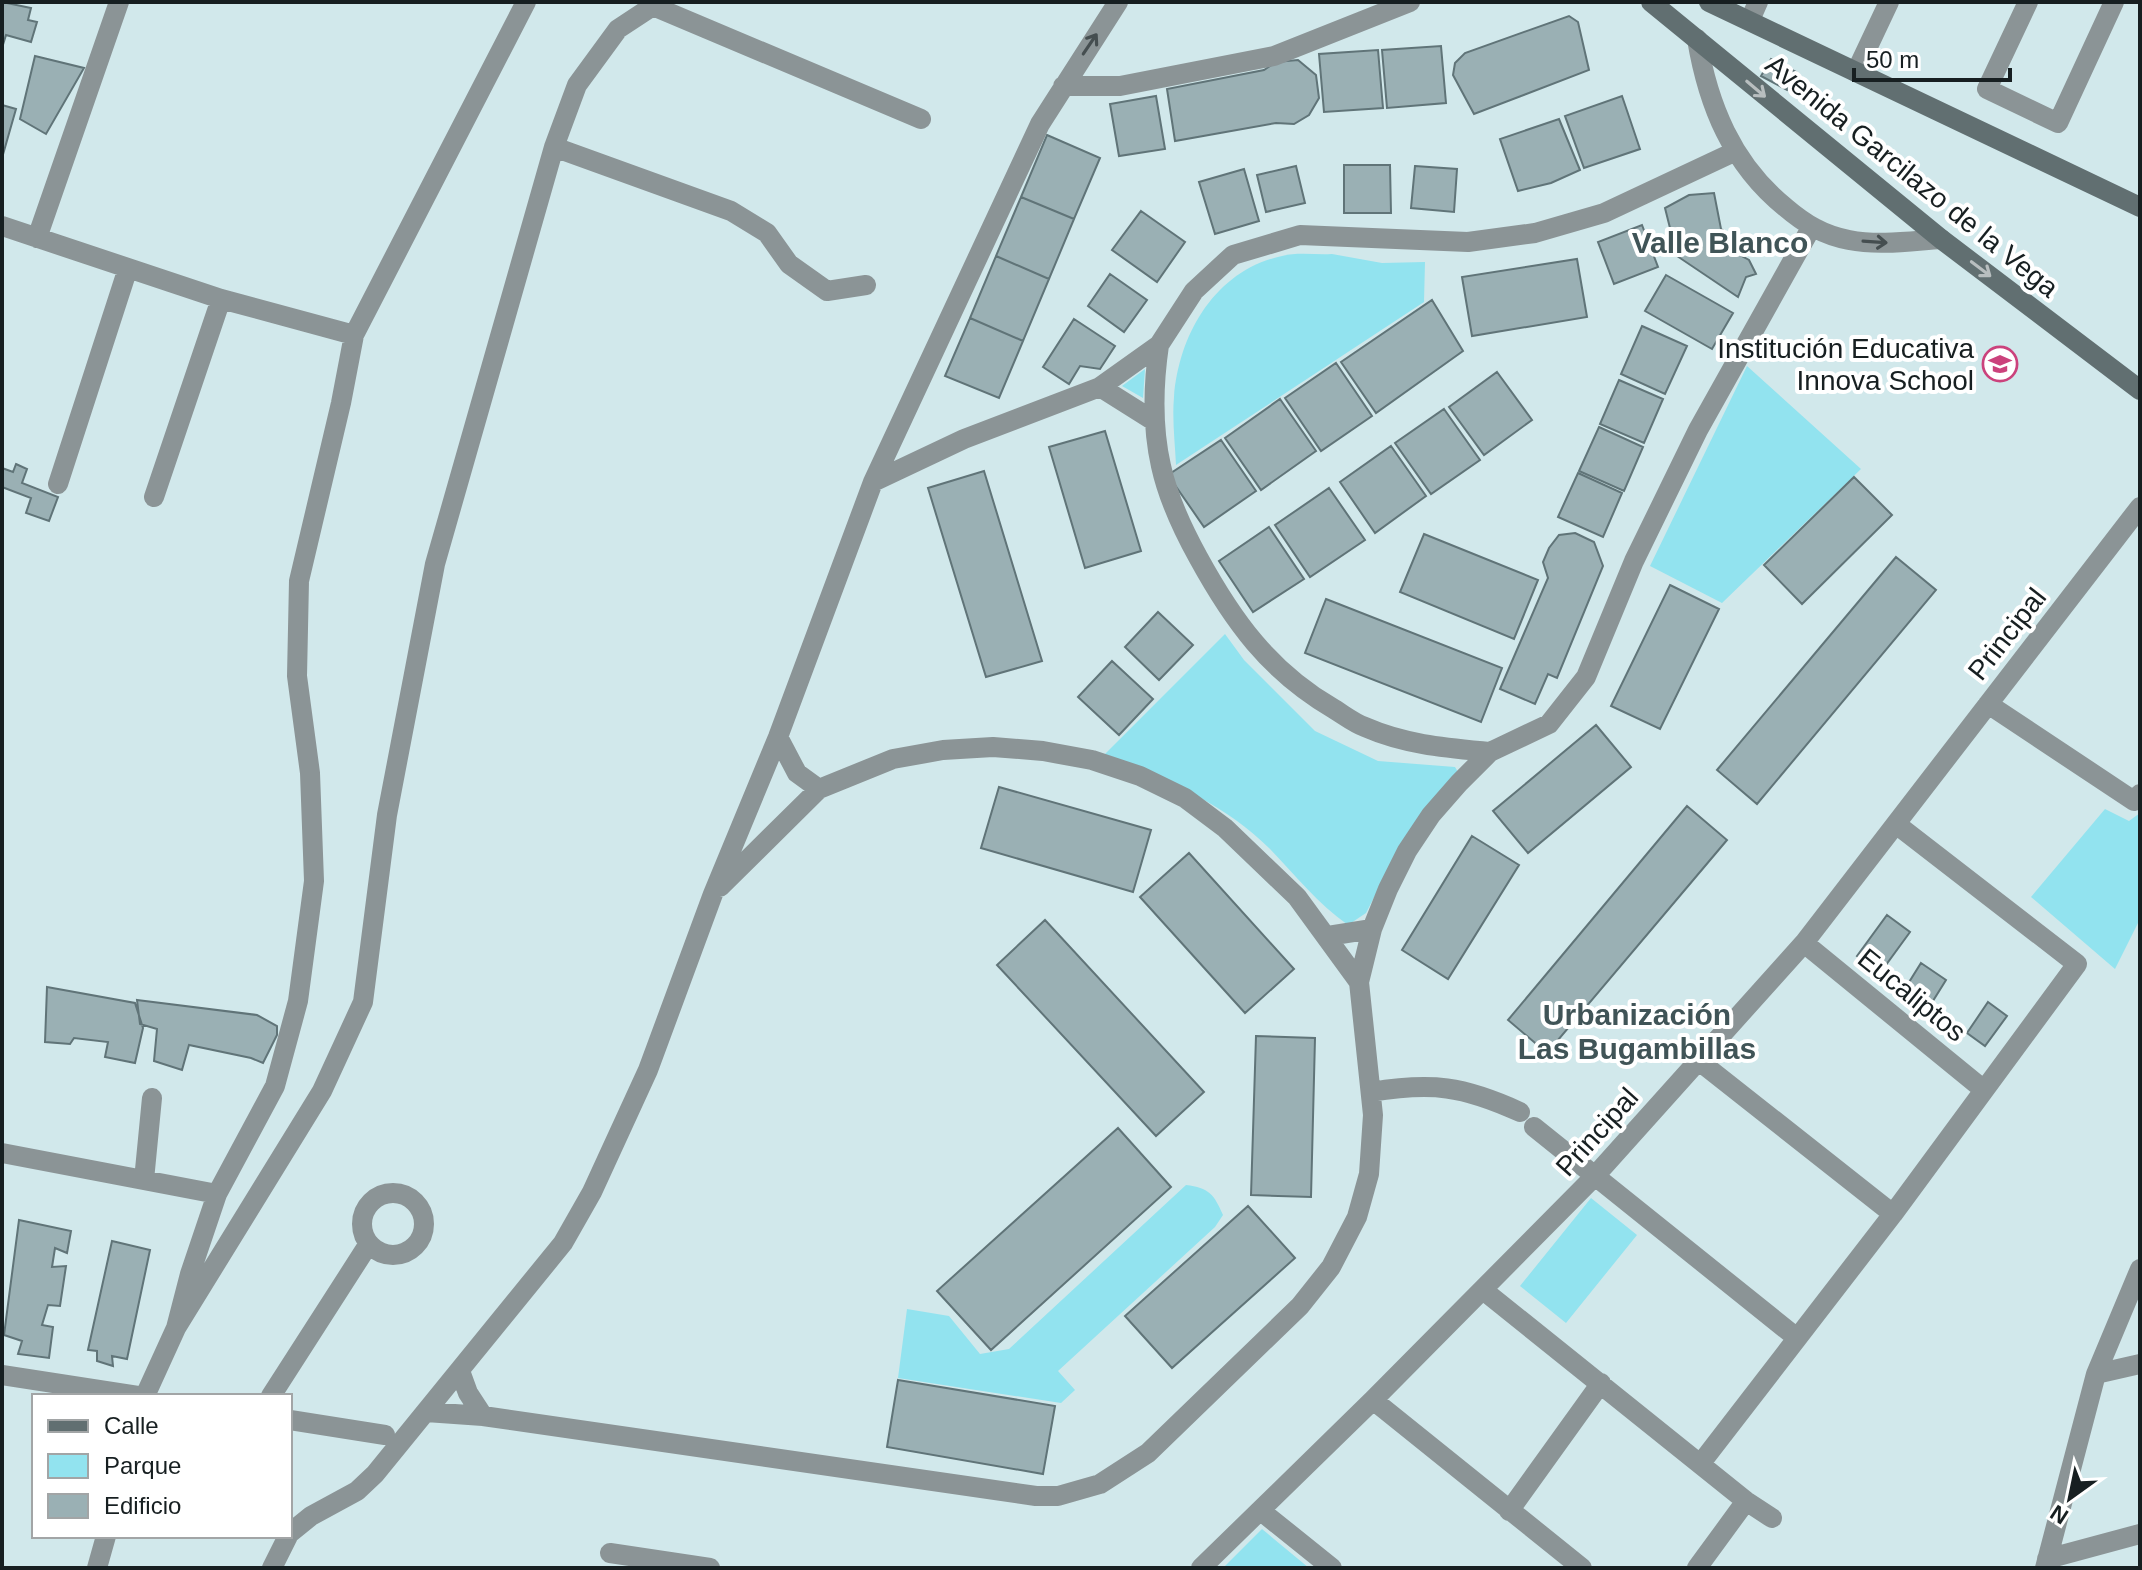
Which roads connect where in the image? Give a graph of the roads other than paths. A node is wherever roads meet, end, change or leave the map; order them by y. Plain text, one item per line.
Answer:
1 (119, 2) edge
2 (526, 2) edge
3 (1118, 2) edge
4 (1410, 2) edge
5 (1651, 2) edge
6 (1709, 2) edge
7 (1889, 2) edge
8 (2028, 2) edge
9 (2114, 2) edge
10 (1754, 11) edge
11 (1697, 39) junction
12 (1856, 72) junction
13 (1063, 86) junction
14 (921, 119) dead end
15 (554, 147) junction
16 (1734, 152) junction
17 (2140, 207) edge
18 (2, 226) edge
19 (1811, 228) junction
20 (37, 238) junction
21 (1941, 239) junction
22 (128, 268) junction
23 (866, 285) dead end
24 (221, 299) junction
25 (354, 335) junction
26 (1159, 345) junction
27 (1100, 387) junction
28 (2140, 390) edge
29 (1154, 421) junction
30 (873, 482) junction
31 (58, 484) dead end
32 (154, 497) dead end
33 (2140, 507) edge
34 (1988, 704) junction
35 (778, 737) junction
36 (1490, 752) junction
37 (819, 789) junction
38 (2140, 794) edge
39 (1896, 824) junction
40 (713, 894) junction
41 (1372, 929) junction
42 (1328, 936) junction
43 (1804, 943) junction
44 (1359, 982) junction
45 (1699, 1061) junction
46 (1984, 1090) junction
47 (1371, 1092) junction
48 (152, 1098) dead end
49 (2, 1153) edge
50 (1594, 1177) junction
51 (144, 1180) junction
52 (217, 1194) junction
53 (1893, 1214) junction
54 (368, 1245) dead end
55 (2140, 1269) edge
56 (1483, 1290) junction
57 (176, 1328) junction
58 (1797, 1338) junction
59 (2140, 1364) edge
60 (460, 1371) junction
61 (2096, 1374) junction
62 (2, 1375) edge
63 (1601, 1383) junction
64 (125, 1394) edge
65 (146, 1394) edge
66 (272, 1394) edge
67 (1373, 1400) junction
68 (426, 1412) junction
69 (483, 1416) junction
70 (292, 1420) edge
71 (385, 1435) dead end
72 (1701, 1463) junction
73 (1746, 1501) junction
74 (1261, 1511) junction
75 (1509, 1511) junction
76 (1772, 1518) dead end
77 (292, 1532) edge
78 (2140, 1534) edge
79 (105, 1538) edge
80 (287, 1538) edge
81 (610, 1553) dead end
82 (2046, 1564) edge
83 (97, 1568) edge
84 (272, 1568) edge
85 (710, 1568) edge
86 (1201, 1568) edge
87 (1332, 1568) edge
88 (1582, 1568) edge
89 (1697, 1568) edge

1 - 20 street
2 - 25 street
13 -> 3 street
4 - 13 street
5 - 11 street, Avenida Garcilazo de la Vega
6 - 10 street
7 - 12 street
8 - 9 street
10 - 12 street
11 - 16 street
11 -> 21 street, Avenida Garcilazo de la Vega
12 - 17 street
13 - 30 street
14 - 15 street
15 - 23 street
15 - 57 street
16 - 19 street
16 - 26 street
18 - 20 street
19 -> 21 street
19 - 36 street
20 - 22 street
21 -> 28 street, Avenida Garcilazo de la Vega
22 - 24 street
22 - 31 street
24 - 25 street
24 - 32 street
25 - 52 street
26 - 27 street
26 - 29 street
27 - 29 street
27 - 30 street
29 - 36 street
30 - 35 street
33 - 34 street, Principal
34 - 38 street
34 - 39 street, Principal
35 - 37 street
35 - 40 street
36 - 41 street
37 - 40 street
37 - 42 street
39 - 43 street, Principal
39 - 46 street
40 - 60 street
41 - 42 street
41 - 44 street
42 - 44 street
43 - 45 street, Principal
43 - 46 street, Eucaliptos
44 - 47 street
45 - 50 street, Principal
45 - 53 street
46 - 53 street
47 - 50 street
47 - 69 street
48 - 51 street
49 - 51 street
50 - 56 street, Principal
50 - 58 street
51 - 52 street
52 - 57 street
53 - 58 street
54 - 66 street
55 - 61 street
56 - 63 street
56 - 67 street, Principal
57 - 65 street
58 - 72 street
59 - 61 street
60 - 68 street
60 - 69 street
61 - 82 street
62 - 64 street
63 - 72 street
63 - 75 street
67 - 74 street, Principal
67 - 75 street
68 - 69 street
68 - 77 street
70 - 71 street
72 - 73 street
73 - 76 street
73 - 89 street
74 - 86 street, Principal
74 - 87 street
75 - 88 street
78 - 82 street
79 - 83 street
80 - 84 street
81 - 85 street

